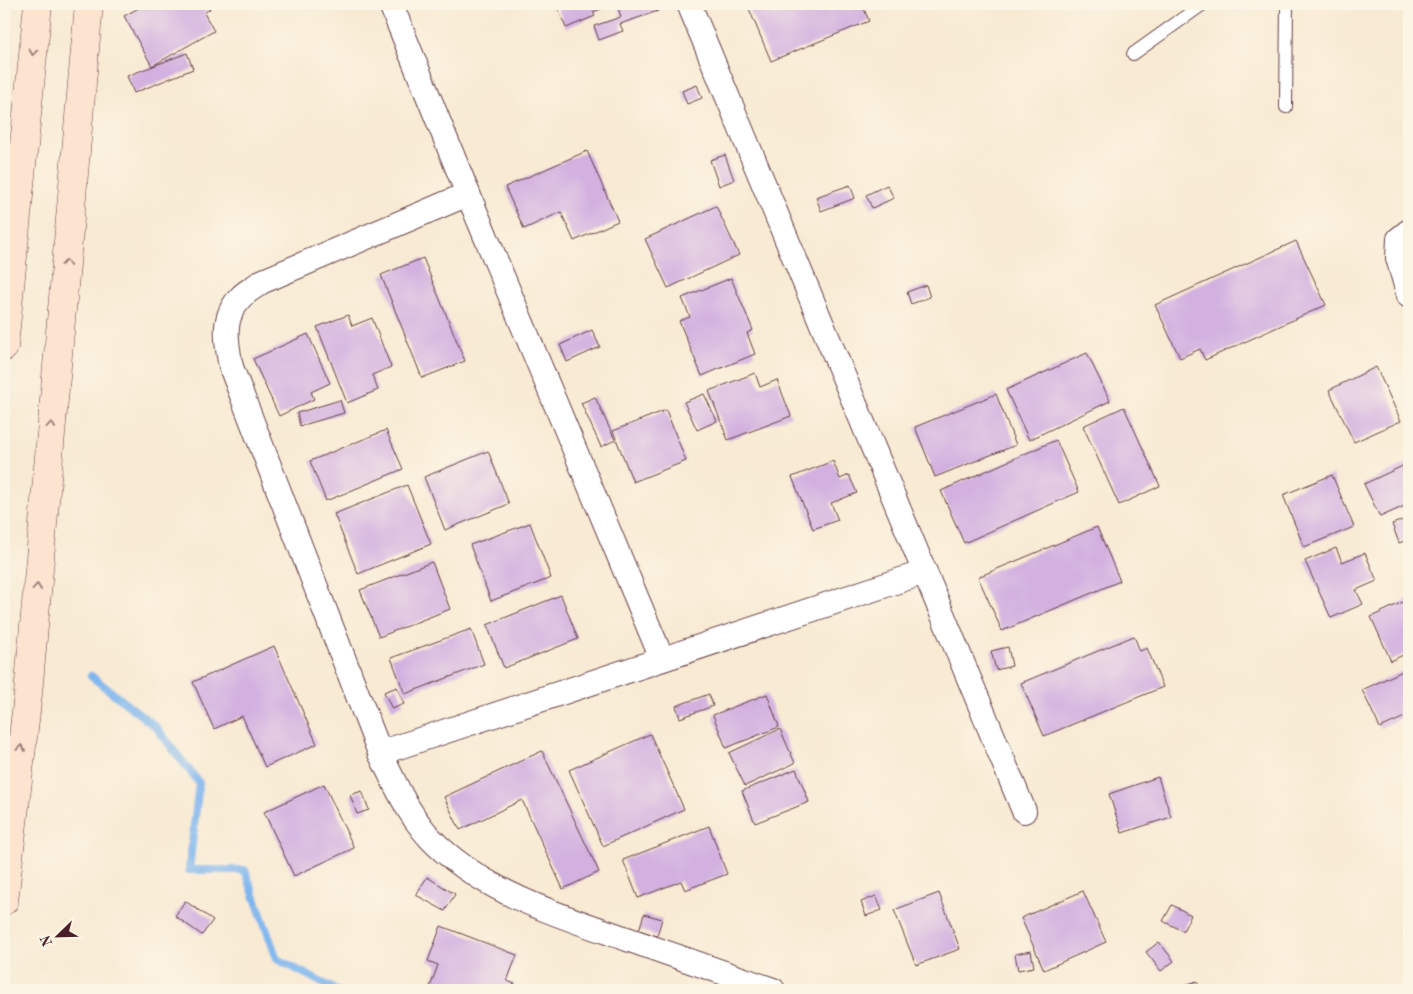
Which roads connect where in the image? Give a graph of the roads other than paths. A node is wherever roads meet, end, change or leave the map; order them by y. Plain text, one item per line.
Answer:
1 (38, 4) edge
2 (89, 4) edge
3 (689, 4) edge
4 (1204, 4) edge
5 (1287, 4) edge
6 (392, 7) dead end
7 (1133, 54) dead end
8 (1286, 107) dead end
9 (468, 194) junction
10 (1409, 231) edge
11 (1409, 296) edge
12 (4, 347) edge
13 (925, 572) junction
14 (662, 659) junction
15 (380, 753) junction
16 (1024, 811) dead end
17 (4, 901) edge
18 (774, 990) edge

1 -> 12 main road
17 -> 2 main road
3 - 13 street
4 - 7 lane
5 - 8 lane
6 - 9 street
9 - 14 street
9 - 15 street
10 - 11 street
13 - 14 street
13 - 16 street
14 - 15 street
15 - 18 street

